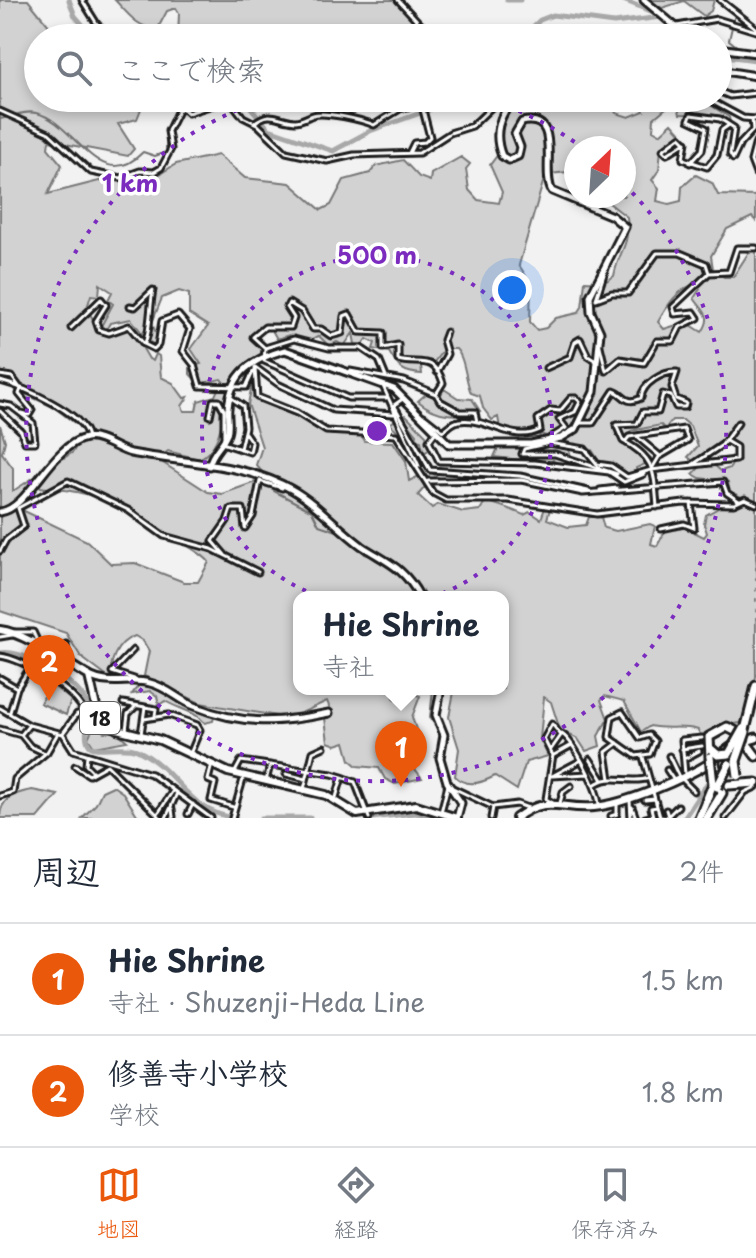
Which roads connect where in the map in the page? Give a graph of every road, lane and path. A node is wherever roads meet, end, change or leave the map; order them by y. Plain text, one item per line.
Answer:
1 (82, 0) edge
2 (398, 0) edge
3 (644, 0) edge
4 (721, 0) edge
5 (97, 24) edge
6 (420, 24) edge
7 (674, 24) edge
8 (688, 24) edge
9 (731, 24) edge
10 (732, 24) edge
11 (756, 29) edge
12 (732, 50) edge
13 (756, 53) edge
14 (732, 72) edge
15 (756, 76) edge
16 (756, 93) edge
17 (732, 96) edge
18 (0, 111) edge
19 (177, 112) edge
20 (240, 112) edge
21 (395, 112) edge
22 (424, 112) edge
23 (486, 112) edge
24 (506, 112) edge
25 (732, 112) edge
26 (754, 119) edge
27 (255, 122) junction
28 (729, 125) junction
29 (685, 142) junction
30 (756, 142) edge
31 (409, 153) junction
32 (690, 163) junction
33 (756, 174) edge
34 (756, 248) edge
35 (607, 265) junction
36 (709, 273) junction
37 (130, 306) dead end
38 (71, 328) dead end
39 (446, 332) dead end
40 (144, 344) junction
41 (599, 345) junction
42 (265, 348) junction
43 (596, 361) junction
44 (256, 364) junction
45 (546, 368) dead end
46 (350, 371) junction
47 (437, 372) junction
48 (0, 375) edge
49 (386, 377) junction
50 (0, 381) edge
51 (234, 384) junction
52 (384, 384) junction
53 (21, 388) junction
54 (436, 394) junction
55 (230, 397) junction
56 (386, 398) junction
57 (404, 398) junction
58 (0, 404) edge
59 (0, 411) edge
60 (22, 413) junction
61 (394, 414) junction
62 (210, 416) dead end
63 (420, 416) junction
64 (477, 422) junction
65 (581, 423) junction
66 (738, 423) dead end
67 (245, 433) junction
68 (435, 433) junction
69 (636, 436) junction
70 (88, 437) junction
71 (222, 440) junction
72 (726, 441) junction
73 (549, 442) junction
74 (625, 442) junction
75 (240, 449) junction
76 (660, 456) junction
77 (691, 465) junction
78 (209, 466) junction
79 (420, 470) junction
80 (651, 470) junction
81 (645, 471) junction
82 (619, 473) junction
83 (426, 481) junction
84 (283, 485) junction
85 (655, 487) junction
86 (617, 488) dead end
87 (585, 492) junction
88 (739, 501) junction
89 (691, 503) junction
90 (756, 504) edge
91 (16, 507) junction
92 (657, 507) junction
93 (0, 512) edge
94 (661, 529) dead end
95 (0, 551) edge
96 (225, 555) junction
97 (258, 572) dead end
98 (415, 591) edge
99 (0, 630) edge
100 (17, 632) junction
101 (0, 637) edge
102 (66, 644) dead end
103 (133, 650) dead end
104 (0, 656) edge
105 (129, 662) dead end
106 (66, 664) junction
107 (122, 665) junction
108 (31, 666) junction
109 (89, 676) junction
110 (0, 678) edge
111 (140, 682) junction
112 (17, 688) junction
113 (755, 689) edge
114 (440, 695) edge
115 (123, 703) dead end
116 (136, 706) junction
117 (145, 707) junction
118 (0, 708) edge
119 (10, 712) junction
120 (84, 713) junction
121 (96, 713) junction
122 (329, 713) tunnel mouth
123 (154, 717) junction
124 (144, 719) junction
125 (29, 725) junction
126 (0, 729) edge
127 (126, 730) junction
128 (745, 730) junction
129 (730, 731) junction
130 (60, 733) junction
131 (141, 734) junction
132 (562, 734) junction
133 (21, 735) junction
134 (702, 738) dead end
135 (756, 738) edge
136 (618, 743) junction
137 (572, 745) junction
138 (748, 745) junction
139 (324, 747) dead end
140 (729, 748) junction
141 (682, 749) junction
142 (699, 751) dead end
143 (45, 753) junction
144 (552, 753) junction
145 (190, 754) junction
146 (87, 755) junction
147 (711, 755) junction
148 (669, 756) dead end
149 (643, 757) junction
150 (756, 757) edge
151 (102, 758) junction
152 (686, 758) junction
153 (590, 759) dead end
154 (580, 761) junction
155 (103, 764) junction
156 (212, 764) junction
157 (270, 764) junction
158 (75, 766) dead end
159 (287, 768) junction
160 (667, 770) dead end
161 (93, 773) junction
162 (234, 773) junction
163 (308, 773) junction
164 (286, 774) junction
165 (588, 774) junction
166 (244, 776) junction
167 (551, 776) junction
168 (342, 777) junction
169 (679, 777) junction
170 (649, 778) junction
171 (306, 779) junction
172 (610, 779) junction
173 (603, 780) junction
174 (266, 781) junction
175 (756, 783) edge
176 (284, 785) junction
177 (594, 785) junction
178 (449, 786) junction
179 (571, 786) dead end
180 (716, 787) junction
181 (652, 788) junction
182 (304, 789) junction
183 (694, 791) dead end
184 (175, 792) junction
185 (0, 796) edge
186 (622, 798) junction
187 (655, 799) junction
188 (645, 800) dead end
189 (171, 801) junction
190 (335, 801) junction
191 (556, 803) junction
192 (193, 804) junction
193 (599, 806) junction
194 (678, 806) dead end
195 (233, 807) junction
196 (493, 807) junction
197 (632, 807) junction
198 (657, 807) junction
199 (530, 809) junction
200 (666, 810) dead end
201 (387, 812) edge
202 (441, 812) junction
203 (202, 813) junction
204 (188, 814) dead end
205 (369, 815) edge
206 (233, 816) edge
207 (611, 816) edge
208 (162, 817) edge
209 (173, 817) edge
210 (198, 817) edge
211 (654, 817) edge
212 (668, 817) edge
213 (211, 818) edge
214 (457, 818) edge
215 (491, 818) edge
216 (516, 818) edge
217 (634, 818) edge
218 (645, 818) edge
219 (699, 818) edge
220 (707, 818) edge
221 (725, 818) edge

1 - 5 street
2 - 6 street
3 - 7 street
4 - 11 street
8 - 9 street
10 - 11 street
12 - 13 street
14 - 15 street
16 - 17 street
18 - 19 street
20 - 27 street
21 - 27 street
22 - 31 street
23 - 31 street
24 - 35 street
25 - 26 street
26 - 28 street
27 - 31 street
28 - 32 street
28 - 32 street
29 - 29 street
29 - 32 street
30 - 33 street
34 - 36 street
35 - 36 street
35 - 41 street
36 - 41 street
37 - 40 street
38 - 40 street
39 - 47 street
40 - 51 street
41 - 43 street
42 - 44 street
42 - 47 street
42 - 49 street
43 - 45 street
43 - 65 street
44 - 46 street
44 - 51 street
44 - 51 street
44 - 56 street
44 - 61 street
44 - 79 street
46 - 49 street
46 - 52 street
47 - 54 street
48 - 53 street
49 - 54 street
50 - 53 street
51 - 55 street
52 - 56 street
52 - 57 street
53 - 60 street
53 - 70 street
54 - 64 street
55 - 67 street
55 - 71 street
56 - 61 street
57 - 63 street
57 - 87 street
58 - 60 street
59 - 60 street
61 - 79 street
62 - 71 street
63 - 64 street
63 - 68 street
64 - 73 street
65 - 73 street
65 - 74 street
66 - 72 street
67 - 75 street
67 - 75 street
68 - 73 street
68 - 81 street
69 - 74 street
69 - 76 street
69 - 76 street
70 - 78 street
70 - 91 street
71 - 75 street
71 - 78 street
72 - 77 street
72 - 77 street
73 - 82 street
73 - 82 street
74 - 80 street
76 - 80 street
77 - 80 street
78 - 84 street
79 - 83 street
80 - 81 street
80 - 85 street
81 - 82 street
83 - 87 street
83 - 92 street
84 - 96 street
84 - 98 street
85 - 87 street
85 - 88 street
85 - 92 street
86 - 87 street
88 - 89 street
88 - 90 street
89 - 92 street
89 - 94 street
91 - 93 street
91 - 95 street
91 - 96 street
96 - 97 street
99 - 100 main road, 18
100 - 101 street
100 - 106 main road, 18
102 - 106 street
103 - 107 street
104 - 108 street
105 - 107 street
106 - 109 main road, 18
107 - 111 street
108 - 112 street
108 - 120 street
109 - 111 street
109 - 121 main road, 18
110 - 112 street
111 - 122 street
112 - 119 street
113 - 128 highway
113 - 128 highway
114 - 178 street
115 - 116 street
116 - 117 street
116 - 127 street
117 - 123 street
117 - 124 street
118 - 119 street
119 - 125 street
120 - 121 street
120 - 130 street
121 - 127 main road, 18
123 - 124 street
123 - 145 street
124 - 131 street
125 - 130 street
125 - 133 street
126 - 133 street
127 - 131 main road, 18
128 - 147 highway, bridge
128 - 175 highway, bridge
128 - 180 highway, bridge
129 - 138 highway
129 - 140 highway
129 - 147 highway
130 - 143 street
130 - 146 street
131 - 145 main road, 18
132 - 137 street
132 - 144 street
132 - 144 street
133 - 143 street
134 - 141 street
135 - 138 highway
136 - 149 street
136 - 149 street
136 - 172 street
137 - 144 street
137 - 154 street
138 - 140 highway
138 - 147 highway
138 - 150 highway
139 - 163 street
140 - 147 highway
141 - 147 street
141 - 152 street
142 - 152 street
143 - 185 street
144 - 167 street
145 - 156 main road, 18
146 - 151 street
146 - 161 street
147 - 169 main road
147 - 180 highway, bridge
147 - 220 highway, bridge
148 - 169 street
149 - 170 street
151 - 155 street
151 - 184 street
152 - 169 street
153 - 173 street
154 - 165 street
154 - 167 street
155 - 161 street
155 - 208 street
156 - 162 main road, 18
156 - 195 street
157 - 159 street
157 - 162 street
157 - 174 street
158 - 161 street
159 - 163 street
159 - 164 street
160 - 169 street
162 - 166 main road, 18
163 - 168 street
163 - 171 street
164 - 171 street
164 - 176 street
165 - 167 street
165 - 177 street
166 - 174 main road, 18
166 - 195 street
167 - 191 street
168 - 190 street
168 - 205 street
169 - 181 main road
169 - 183 street
170 - 172 street
170 - 181 street
171 - 182 street
172 - 173 street
173 - 177 street
174 - 176 main road, 18
175 - 180 highway
175 - 221 street
176 - 182 main road, 18
177 - 193 street
178 - 196 street
178 - 202 street
178 - 214 street
179 - 191 street
180 - 219 highway
181 - 186 main road
181 - 187 street
182 - 190 main road, 18
184 - 189 street
184 - 192 street
184 - 208 street
186 - 193 main road
186 - 197 street
186 - 207 street
187 - 188 street
187 - 198 street
189 - 208 street
189 - 209 street
190 - 205 main road, 18
191 - 193 main road
191 - 199 main road
192 - 203 street
192 - 204 street
194 - 212 street
195 - 206 street
196 - 199 street
196 - 215 street
197 - 217 street
197 - 217 street
198 - 211 street
198 - 212 street
199 - 216 main road
200 - 212 street
201 - 202 main road, 18
201 - 205 main road, 18
202 - 214 main road, 18
203 - 210 street
203 - 213 street
211 - 218 street

